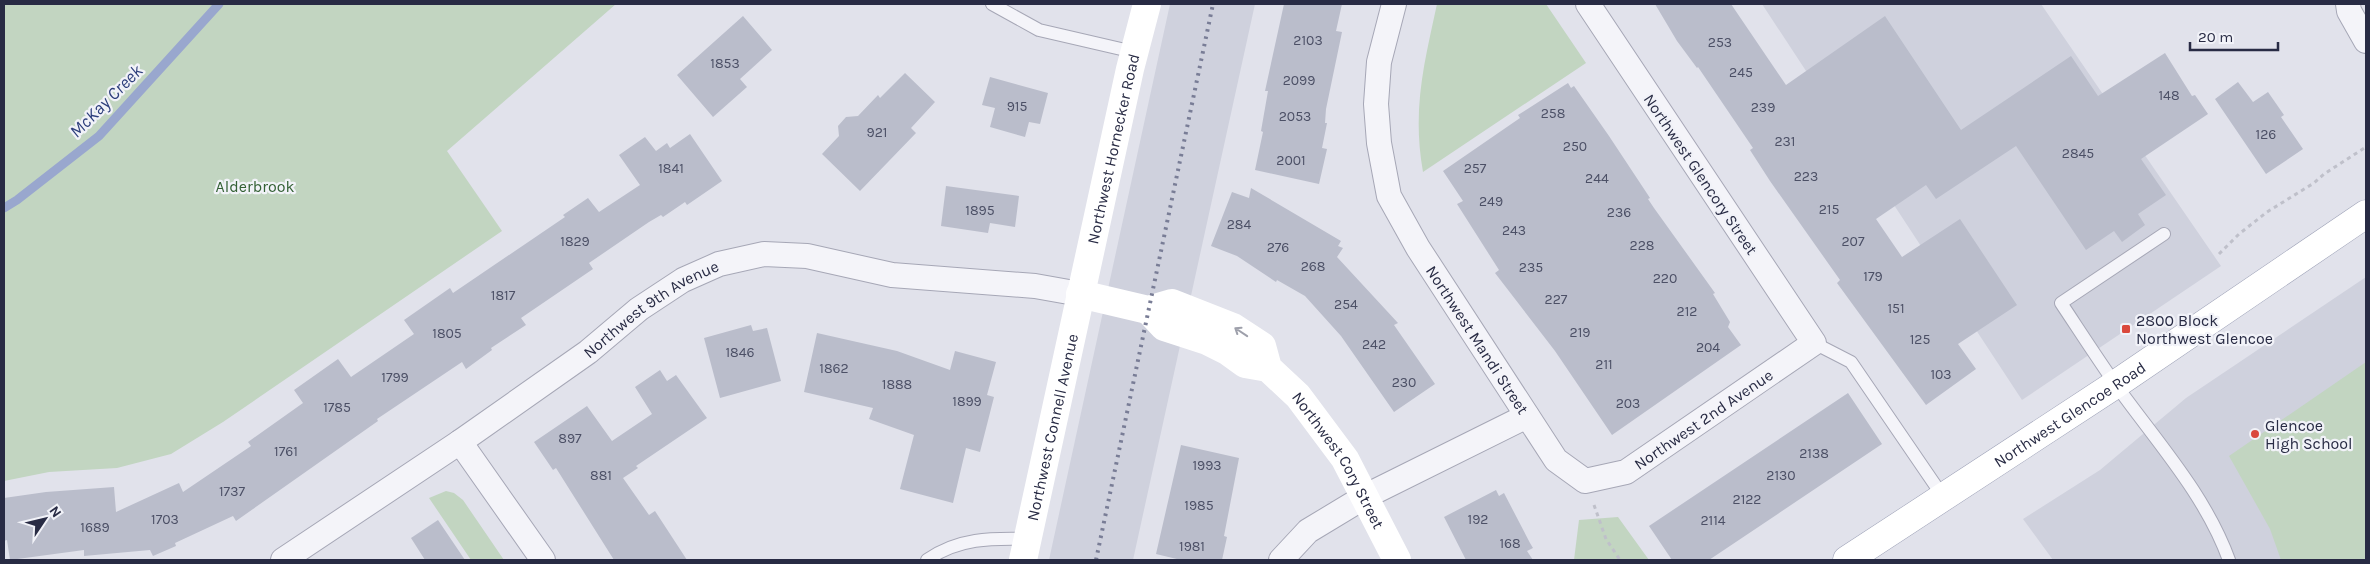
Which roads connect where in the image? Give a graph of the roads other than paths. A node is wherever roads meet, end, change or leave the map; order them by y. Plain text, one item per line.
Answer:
1 (992, 4) edge
2 (1147, 4) edge
3 (1394, 4) edge
4 (1588, 4) edge
5 (2348, 4) edge
6 (2366, 41) edge
7 (1134, 52) junction
8 (2366, 214) edge
9 (2164, 234) dead end
10 (1080, 294) junction
11 (1814, 344) junction
12 (2116, 384) junction
13 (1527, 416) junction
14 (460, 442) junction
15 (1585, 481) joint
16 (1366, 496) junction
17 (1944, 498) junction
18 (1025, 550) edge
19 (283, 560) edge
20 (543, 560) edge
21 (927, 560) edge
22 (1281, 560) edge
23 (1397, 560) edge
24 (1847, 560) edge
25 (2228, 560) edge

1 - 7 lane
2 - 7 street, Northwest Hornecker Road
3 - 13 street, Northwest Mandi Street
4 - 11 street, Northwest Glencory Street
5 - 6 street
7 - 10 street, Northwest Hornecker Road
8 - 12 street, Northwest Glencoe Road
9 - 12 lane
10 - 14 street, Northwest 9th Avenue
10 - 16 street, Northwest Cory Street
10 - 18 street, Northwest Connell Avenue
11 - 15 street, Northwest 2nd Avenue
11 - 17 lane
12 - 17 street, Northwest Glencoe Road
12 - 25 lane
13 - 15 street, Northwest Mandi Street
13 - 16 street
14 - 19 street, Northwest 9th Avenue
14 - 20 street
16 - 22 street
16 - 23 street, Northwest Cory Street
17 - 24 street, Northwest Glencoe Road
18 - 21 lane

